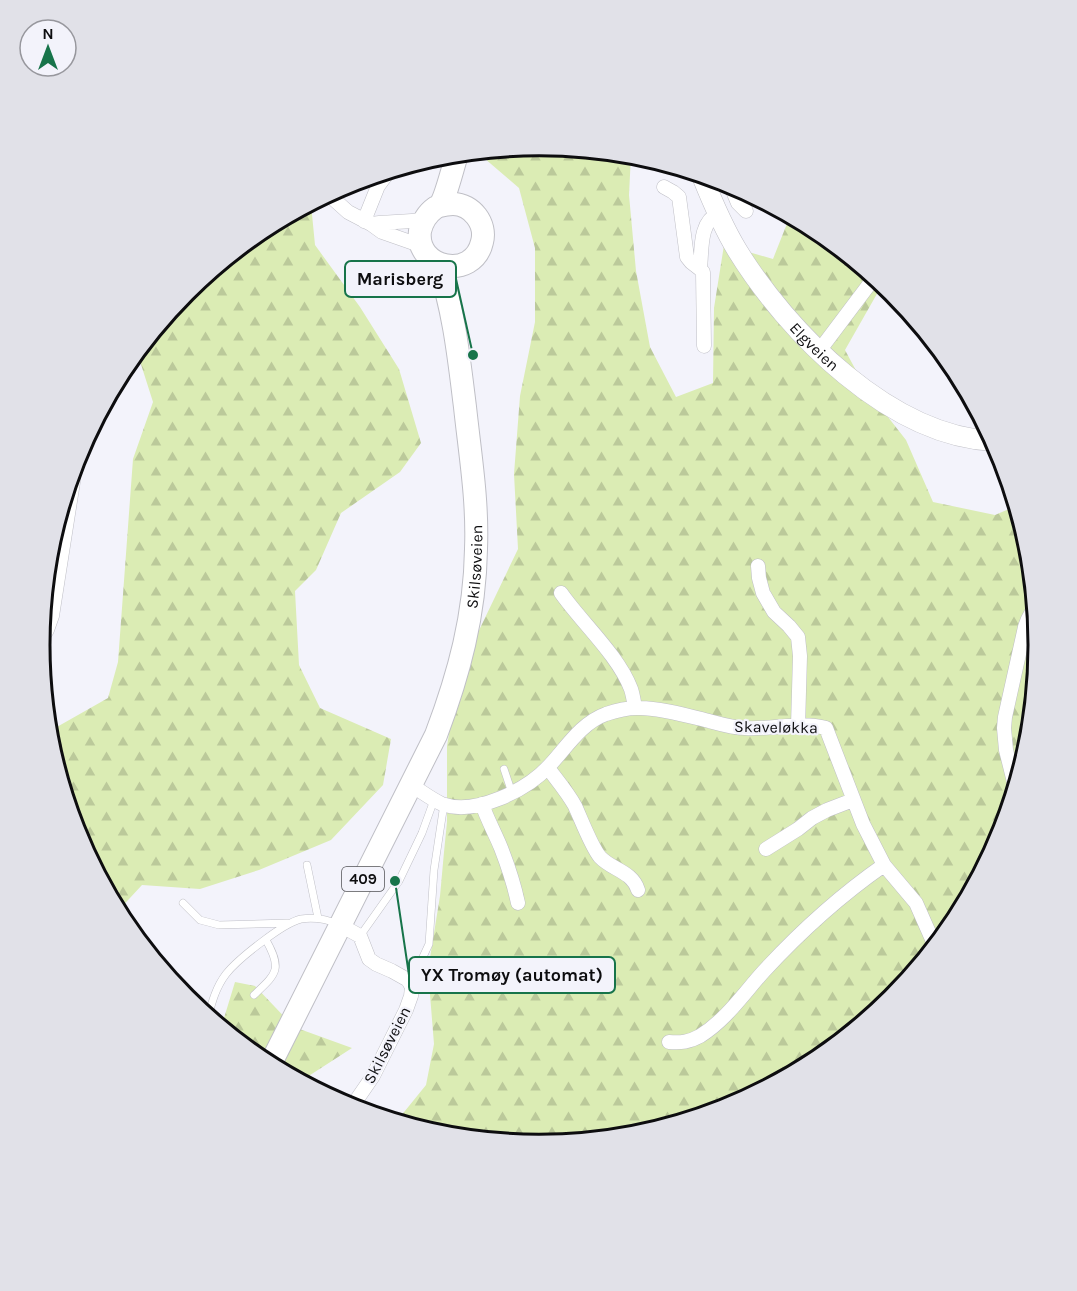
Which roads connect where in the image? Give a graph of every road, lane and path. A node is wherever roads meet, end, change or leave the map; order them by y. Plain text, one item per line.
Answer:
1 (463, 163) edge
2 (453, 164) edge
3 (381, 182) edge
4 (706, 186) edge
5 (664, 187) dead end
6 (736, 199) edge
7 (336, 201) edge
8 (467, 208) junction
9 (746, 211) dead end
10 (718, 214) junction
11 (426, 215) junction
12 (367, 223) junction
13 (417, 244) junction
14 (438, 264) junction
15 (464, 264) junction
16 (700, 268) junction
17 (869, 285) edge
18 (457, 339) junction
19 (704, 346) dead end
20 (819, 351) junction
21 (982, 440) edge
22 (70, 504) edge
23 (758, 566) dead end
24 (561, 593) dead end
25 (51, 618) edge
26 (1027, 624) edge
27 (635, 708) junction
28 (798, 726) junction
29 (548, 768) junction
30 (504, 769) dead end
31 (1011, 771) edge
32 (411, 785) junction
33 (512, 794) junction
34 (853, 800) junction
35 (439, 802) junction
36 (482, 804) junction
37 (766, 849) dead end
38 (307, 865) dead end
39 (884, 865) junction
40 (638, 890) dead end
41 (183, 903) dead end
42 (518, 903) dead end
43 (318, 918) junction
44 (290, 923) junction
45 (340, 925) junction
46 (360, 936) junction
47 (931, 936) edge
48 (266, 939) junction
49 (408, 980) junction
50 (254, 995) dead end
51 (211, 1008) edge
52 (669, 1042) dead end
53 (274, 1057) edge
54 (357, 1099) edge

1 - 8 main road, Skilsøveien / 409
2 - 11 main road
3 - 12 street
4 - 10 main road, Elgveien
5 - 16 street
6 - 9 street
7 - 12 street
8 - 11 main road
8 - 15 main road, Skilsøveien / 409
10 - 16 street
10 - 20 main road, Elgveien
11 - 12 street
11 - 13 main road
12 - 13 street
13 - 14 main road, Skilsøveien / 409
14 - 15 main road
14 - 18 main road, Skilsøveien / 409
15 - 18 main road, Skilsøveien / 409
16 - 19 street
17 - 20 street
18 - 32 main road, Skilsøveien / 409
20 - 21 main road, Elgveien
22 - 25 street
23 - 28 street
24 - 27 street
26 - 31 street
27 - 28 street, Skaveløkka
27 - 29 street, Skaveløkka
28 - 34 street, Skaveløkka
29 - 33 street, Skaveløkka
29 - 40 street
30 - 33 lane
32 - 35 street
32 - 45 main road, Skilsøveien / 409
33 - 36 street, Skaveløkka
34 - 37 street
34 - 39 street, Skaveløkka
35 - 36 street, Skaveløkka
35 - 46 lane
35 - 49 lane, Skilsøveien
36 - 42 street
38 - 43 lane
39 - 47 street, Skaveløkka
39 - 52 street
41 - 44 lane
43 - 44 lane
43 - 45 lane
44 - 48 lane
45 - 46 street
45 - 53 main road, Skilsøveien / 409
46 - 49 street
48 - 50 lane
48 - 51 lane
49 - 54 street, Skilsøveien

